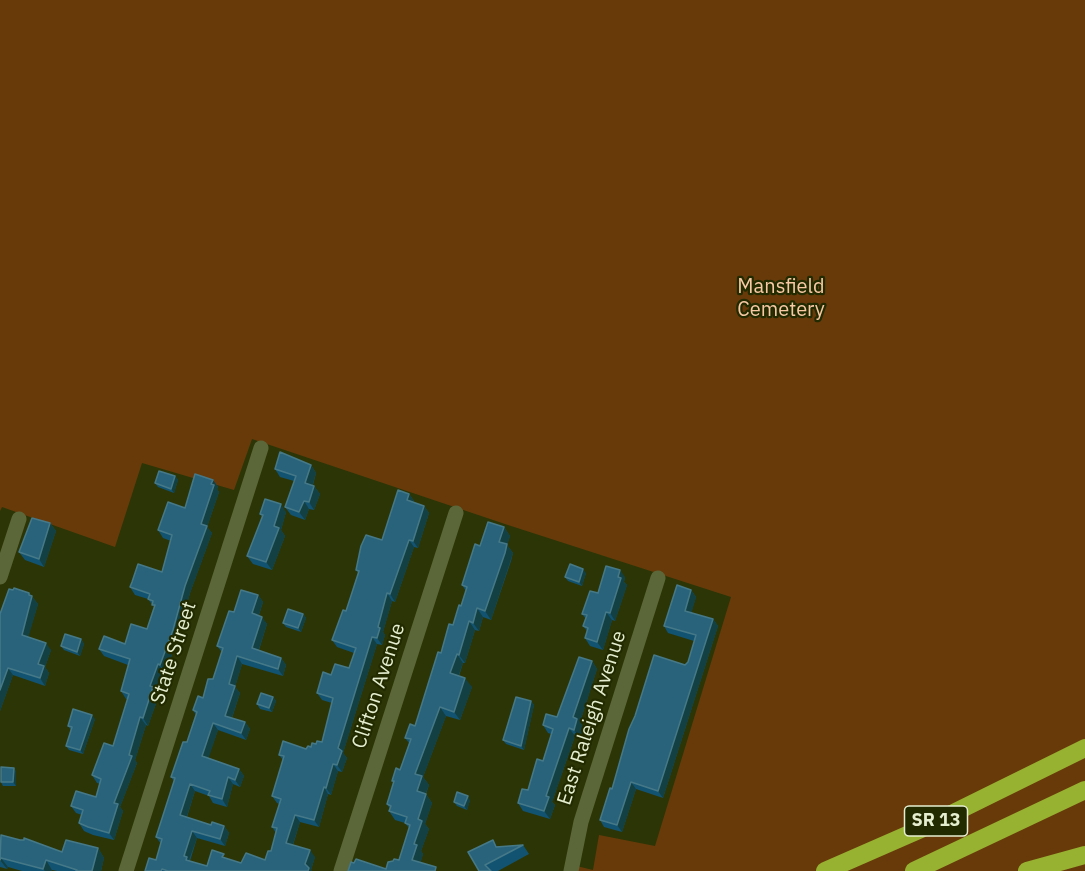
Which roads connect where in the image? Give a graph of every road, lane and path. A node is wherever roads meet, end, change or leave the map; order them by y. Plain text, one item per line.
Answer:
1 (261, 448) dead end
2 (456, 513) dead end
3 (19, 519) dead end
4 (0, 577) edge
5 (658, 578) dead end
6 (1085, 748) edge
7 (1085, 790) edge
8 (1085, 855) edge
9 (126, 871) edge
10 (341, 871) edge
11 (571, 871) edge
12 (825, 871) edge
13 (914, 871) edge
14 (1027, 871) edge

1 - 9 street, State Street
2 - 10 street, Clifton Avenue
3 - 4 street
5 - 11 street, East Raleigh Avenue
6 - 12 highway, SR 13
7 - 13 highway, SR 13
8 - 14 highway

